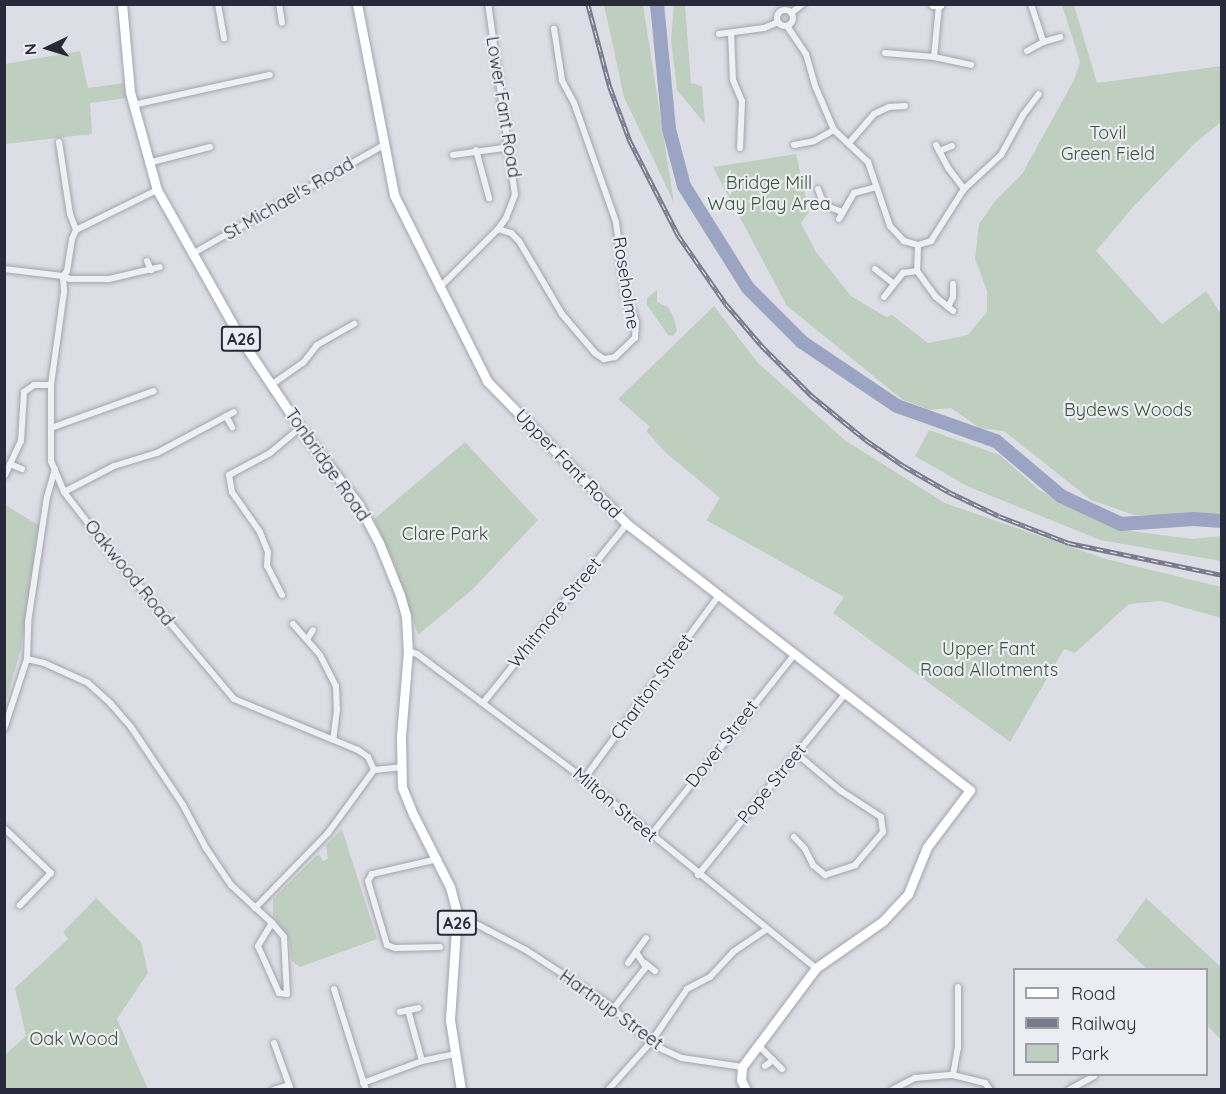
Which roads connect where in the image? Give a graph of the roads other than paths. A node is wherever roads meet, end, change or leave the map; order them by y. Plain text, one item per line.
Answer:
1 (123, 4) edge
2 (218, 4) edge
3 (279, 4) edge
4 (357, 4) edge
5 (488, 4) edge
6 (777, 4) edge
7 (803, 4) edge
8 (933, 4) edge
9 (1031, 4) edge
10 (940, 5) edge
11 (782, 11) junction
12 (791, 13) junction
13 (778, 22) junction
14 (282, 23) dead end
15 (787, 26) junction
16 (554, 29) dead end
17 (731, 33) junction
18 (719, 34) dead end
19 (1060, 37) dead end
20 (224, 38) dead end
21 (1043, 42) junction
22 (1027, 51) dead end
23 (885, 53) dead end
24 (934, 57) junction
25 (971, 65) dead end
26 (270, 75) dead end
27 (1039, 94) dead end
28 (133, 105) junction
29 (905, 106) dead end
30 (834, 130) junction
31 (59, 142) dead end
32 (849, 142) junction
33 (386, 144) junction
34 (794, 145) dead end
35 (952, 146) dead end
36 (210, 147) dead end
37 (510, 147) junction
38 (740, 148) dead end
39 (476, 150) junction
40 (453, 155) dead end
41 (147, 164) junction
42 (876, 187) junction
43 (818, 189) dead end
44 (964, 189) junction
45 (157, 190) junction
46 (489, 198) dead end
47 (842, 212) junction
48 (838, 219) dead end
49 (498, 229) junction
50 (76, 230) junction
51 (918, 245) junction
52 (192, 255) junction
53 (147, 261) dead end
54 (160, 267) dead end
55 (4, 269) edge
56 (875, 269) dead end
57 (151, 270) junction
58 (917, 272) junction
59 (63, 276) junction
60 (894, 284) junction
61 (953, 284) dead end
62 (439, 288) junction
63 (884, 297) dead end
64 (354, 324) dead end
65 (51, 385) junction
66 (271, 385) junction
67 (154, 392) dead end
68 (234, 412) dead end
69 (226, 416) junction
70 (232, 427) dead end
71 (51, 428) junction
72 (300, 428) junction
73 (10, 464) junction
74 (22, 469) dead end
75 (55, 470) junction
76 (5, 475) edge
77 (64, 492) junction
78 (627, 524) junction
79 (282, 595) dead end
80 (719, 595) junction
81 (293, 624) dead end
82 (313, 630) dead end
83 (308, 638) junction
84 (408, 651) junction
85 (795, 654) junction
86 (27, 659) junction
87 (846, 693) junction
88 (483, 703) junction
89 (4, 729) edge
90 (333, 740) junction
91 (797, 753) junction
92 (401, 767) junction
93 (374, 770) junction
94 (584, 779) junction
95 (4, 828) edge
96 (651, 835) junction
97 (794, 837) dead end
98 (438, 860) junction
99 (698, 875) junction
100 (20, 905) dead end
101 (255, 908) junction
102 (457, 914) junction
103 (272, 922) junction
104 (767, 929) junction
105 (646, 938) dead end
106 (440, 947) dead end
107 (636, 952) junction
108 (628, 963) dead end
109 (645, 963) junction
110 (816, 968) junction
111 (655, 970) dead end
112 (958, 987) dead end
113 (334, 989) dead end
114 (419, 1008) dead end
115 (613, 1009) junction
116 (408, 1010) junction
117 (400, 1012) dead end
118 (651, 1042) junction
119 (274, 1043) dead end
120 (758, 1045) junction
121 (454, 1054) junction
122 (773, 1060) junction
123 (422, 1061) junction
124 (765, 1066) dead end
125 (742, 1067) junction
126 (782, 1069) dead end
127 (953, 1075) junction
128 (1094, 1076) dead end
129 (365, 1086) edge
130 (290, 1087) edge
131 (273, 1089) edge
132 (460, 1089) edge
133 (608, 1089) edge
134 (746, 1089) edge
135 (892, 1089) edge
136 (990, 1089) edge
137 (1070, 1089) edge

1 - 28 street, Tonbridge Road / A26
2 - 20 street
3 - 14 street
4 - 33 street, Upper Fant Road
5 - 37 street, Lower Fant Road
6 - 11 street
7 - 12 street
8 - 10 street
9 - 21 street
10 - 24 street
11 - 12 street
11 - 13 street
12 - 15 street
13 - 15 street
13 - 17 street
15 - 30 street
16 - 49 street, Roseholme
17 - 18 street
17 - 38 street
19 - 21 street
21 - 22 street
23 - 24 street
24 - 25 street
26 - 28 street
27 - 44 street
28 - 41 street, Tonbridge Road / A26
29 - 32 street
30 - 32 street
30 - 34 street
31 - 50 street
32 - 42 street
33 - 52 street, St Michael's Road
33 - 62 street, Upper Fant Road
35 - 44 street
36 - 41 street
37 - 39 street
37 - 49 street, Lower Fant Road
39 - 40 street
39 - 46 street
41 - 45 street, Tonbridge Road / A26
42 - 47 street
42 - 51 street
43 - 47 street
44 - 51 street
45 - 50 street
45 - 52 street, Tonbridge Road / A26
47 - 48 street
49 - 62 street, Lower Fant Road
50 - 59 street, Oakwood Road
51 - 58 street
52 - 66 street, Tonbridge Road / A26
53 - 57 street
54 - 57 street
55 - 59 street
56 - 60 street
57 - 59 street
58 - 60 street
58 - 61 street
59 - 65 street, Oakwood Road
60 - 63 street
62 - 78 street, Upper Fant Road
64 - 66 street
65 - 71 street, Oakwood Road
65 - 73 street
66 - 72 street, Tonbridge Road / A26
67 - 71 street
68 - 69 street
69 - 70 street
69 - 77 street
71 - 75 street, Oakwood Road
72 - 79 street
72 - 84 street, Tonbridge Road / A26
73 - 74 street
73 - 76 street
75 - 77 street, Oakwood Road
75 - 86 street
77 - 90 street, Oakwood Road
78 - 80 street, Upper Fant Road
78 - 88 street, Whitmore Street
80 - 85 street, Upper Fant Road
80 - 94 street, Charlton Street
81 - 83 street
82 - 83 street
83 - 90 street
84 - 88 street, Milton Street
84 - 92 street, Tonbridge Road / A26
85 - 87 street, Upper Fant Road
85 - 96 street, Dover Street
86 - 89 street
86 - 101 street
87 - 91 street, Pope Street
87 - 110 street, Upper Fant Road
88 - 94 street, Milton Street
90 - 93 street, Oakwood Road
91 - 97 street
91 - 99 street, Pope Street
92 - 93 street
92 - 98 street, Tonbridge Road / A26
93 - 101 street
94 - 96 street, Milton Street
95 - 100 street
96 - 99 street, Milton Street
98 - 102 street, Tonbridge Road / A26
98 - 106 street
99 - 104 street, Milton Street
101 - 103 street
102 - 115 street, Hartnup Street
102 - 121 street, Tonbridge Road / A26
103 - 103 street
104 - 110 street, Milton Street
104 - 118 street
105 - 107 street
107 - 108 street
107 - 109 street
109 - 111 street
109 - 115 street
110 - 120 street
112 - 127 street
113 - 129 street
114 - 116 street
115 - 118 street, Hartnup Street
116 - 117 street
116 - 123 street
118 - 125 street, Hartnup Street
118 - 133 street
119 - 130 street
120 - 122 street
120 - 125 street
121 - 123 street
121 - 132 street, Tonbridge Road / A26
122 - 124 street
122 - 126 street
123 - 129 street
125 - 134 street
127 - 135 street
127 - 136 street
128 - 137 street
130 - 131 street

